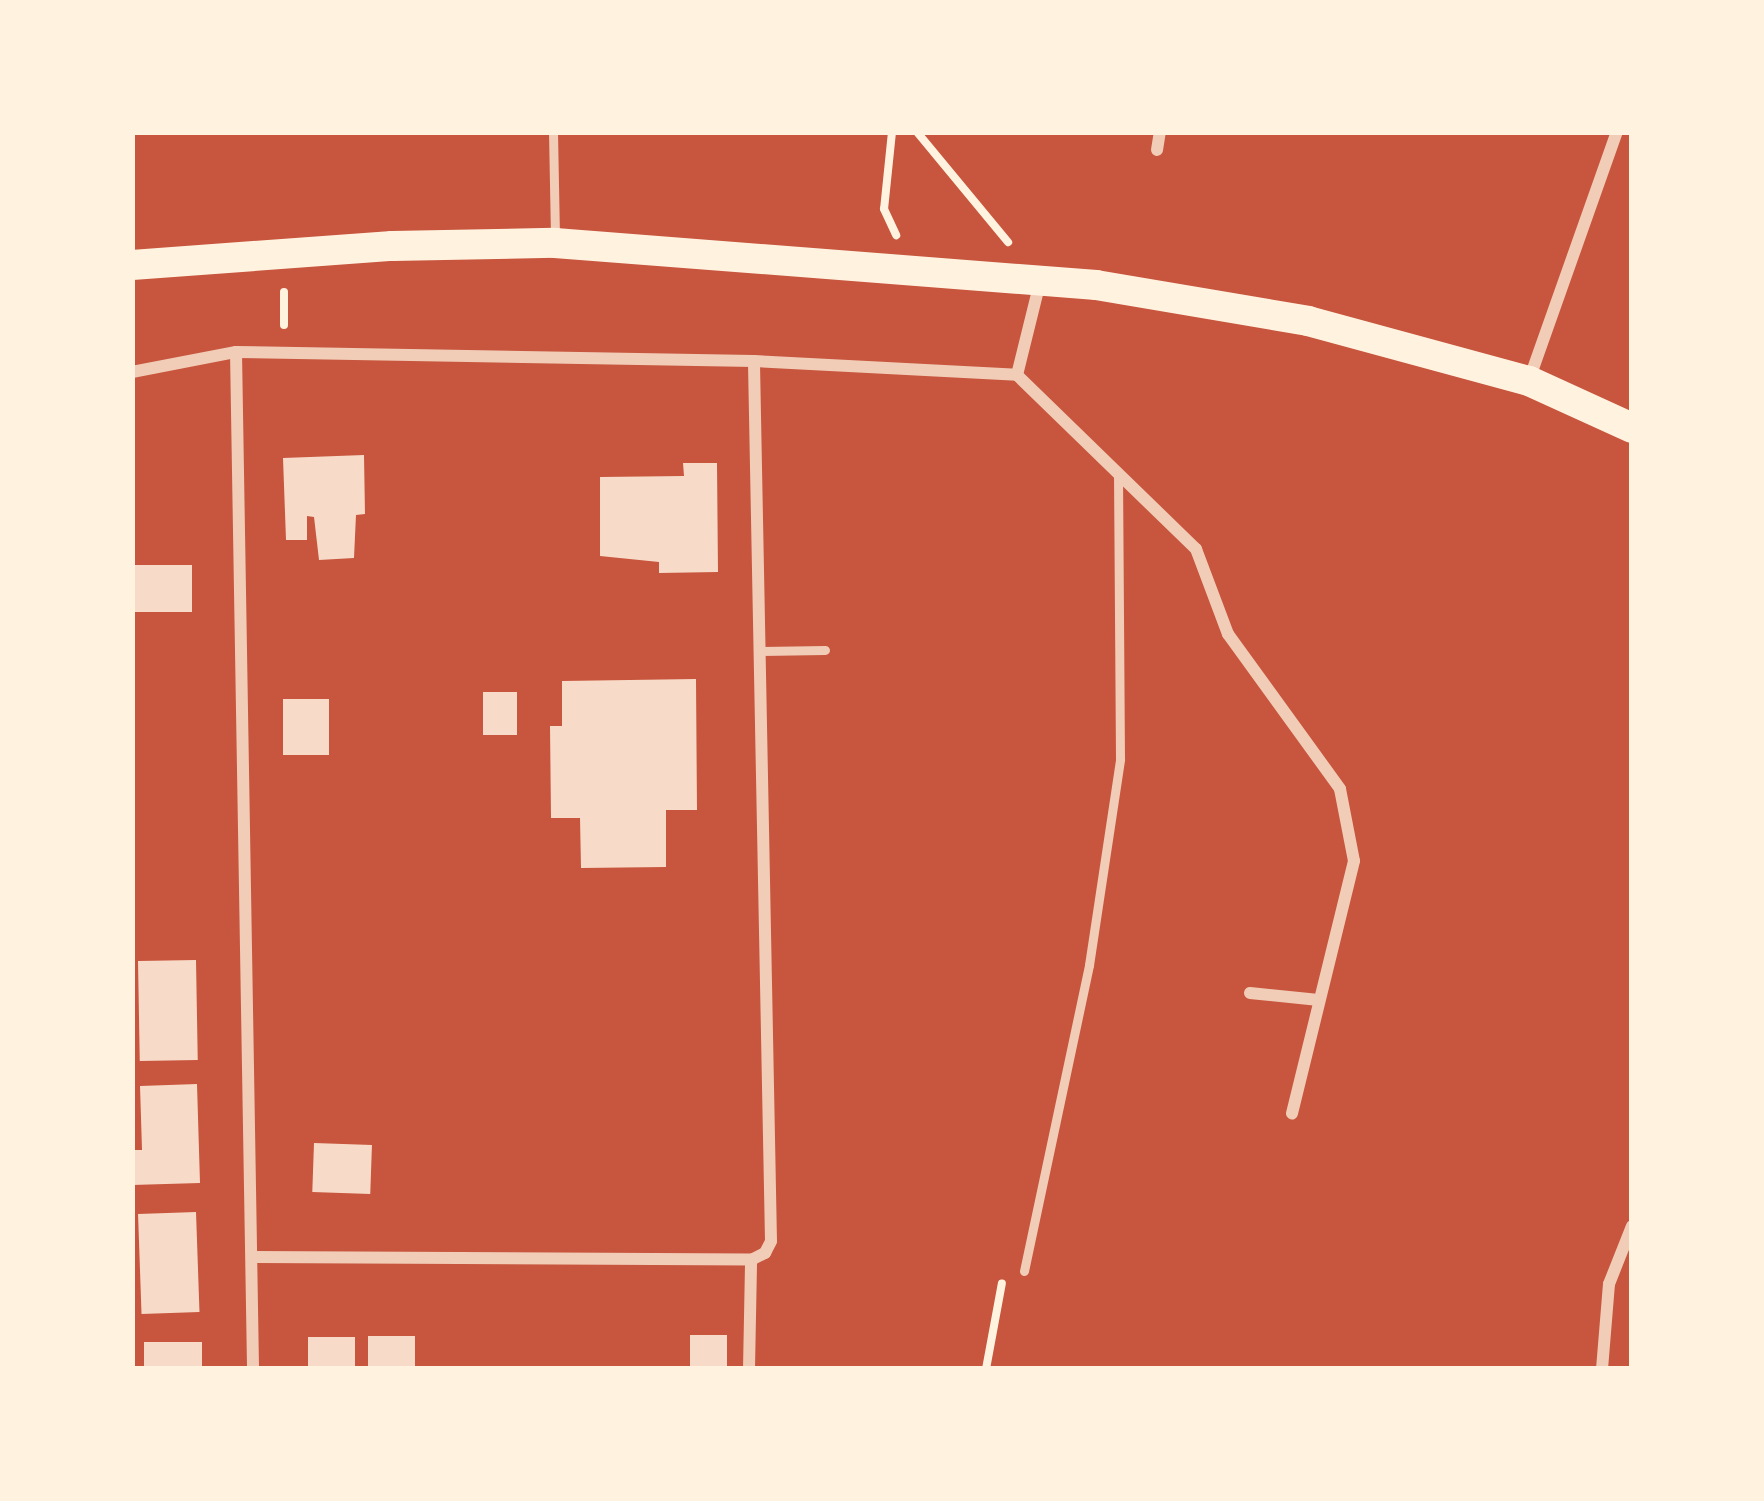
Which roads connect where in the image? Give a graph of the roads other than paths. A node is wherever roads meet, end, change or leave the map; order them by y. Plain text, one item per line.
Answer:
1 (553, 132) edge
2 (1160, 132) edge
3 (1617, 132) edge
4 (1156, 151) dead end
5 (555, 243) junction
6 (132, 265) edge
7 (1041, 281) junction
8 (236, 352) junction
9 (754, 361) junction
10 (132, 372) edge
11 (1017, 375) junction
12 (1529, 381) junction
13 (1632, 428) edge
14 (1118, 478) junction
15 (825, 650) dead end
16 (760, 651) junction
17 (1250, 993) dead end
18 (1319, 1000) junction
19 (1292, 1113) dead end
20 (1632, 1226) edge
21 (253, 1257) junction
22 (751, 1260) junction
23 (1024, 1271) road end
24 (253, 1369) edge
25 (749, 1369) edge
26 (1602, 1369) edge

1 - 5 lane
2 - 4 street
3 - 12 street
5 - 6 main road
5 - 7 main road
7 - 11 street
7 - 12 main road
8 - 9 street
8 - 10 street
8 - 21 street
9 - 11 street
9 - 16 street
11 - 14 street
12 - 13 main road
14 - 18 street
14 - 23 lane
15 - 16 lane
16 - 22 street
17 - 18 street
18 - 19 street
20 - 26 street
21 - 22 street
21 - 24 street
22 - 25 street

